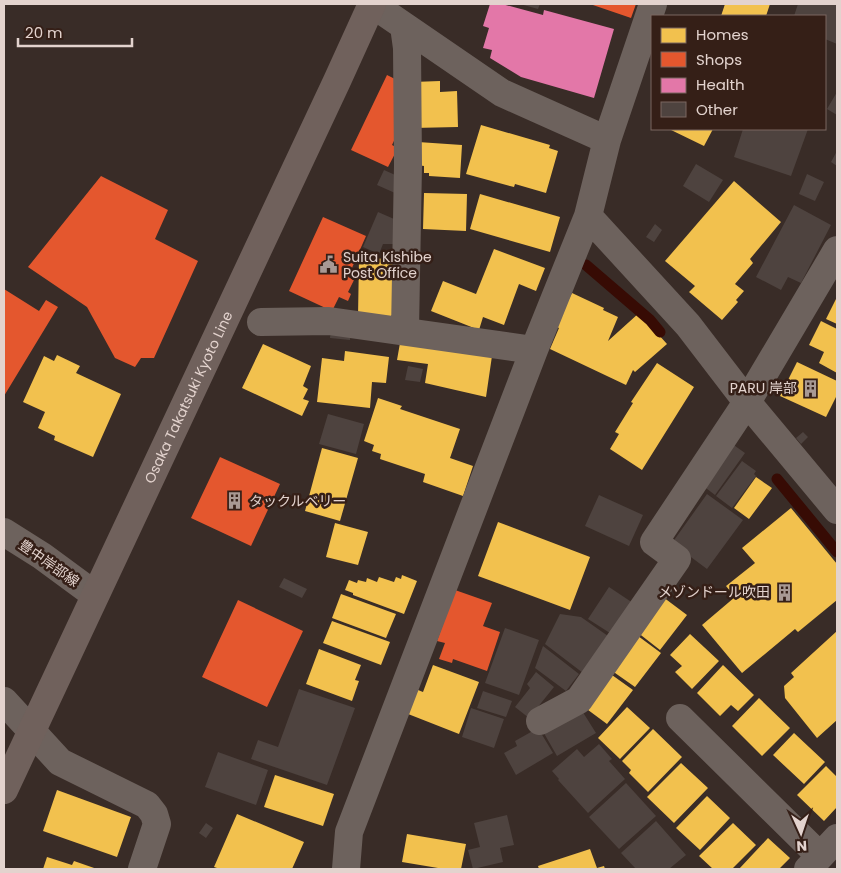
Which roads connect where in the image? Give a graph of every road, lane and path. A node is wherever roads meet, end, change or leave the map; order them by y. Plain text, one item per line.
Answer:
1 (372, 4) edge
2 (653, 4) edge
3 (404, 26) junction
4 (607, 140) junction
5 (588, 216) junction
6 (837, 250) edge
7 (261, 322) dead end
8 (405, 330) junction
9 (534, 350) junction
10 (746, 402) junction
11 (837, 510) edge
12 (4, 532) edge
13 (95, 595) junction
14 (4, 701) edge
15 (680, 718) dead end
16 (540, 721) dead end
17 (32, 730) junction
18 (4, 790) edge
19 (822, 854) edge
20 (142, 869) edge
21 (346, 869) edge

1 - 3 street
1 - 13 main road, Osaka Takatsuki Kyoto Line
2 - 4 street
3 - 4 street
3 - 8 street
4 - 5 street
5 - 9 street
5 - 10 street
6 - 10 street
7 - 8 street
8 - 9 street
9 - 21 street
10 - 11 street
10 - 16 street
12 - 13 street, 豊中岸部線
13 - 17 main road, Osaka Takatsuki Kyoto Line
14 - 17 street
15 - 19 street
17 - 18 main road, Osaka Takatsuki Kyoto Line
17 - 20 street

